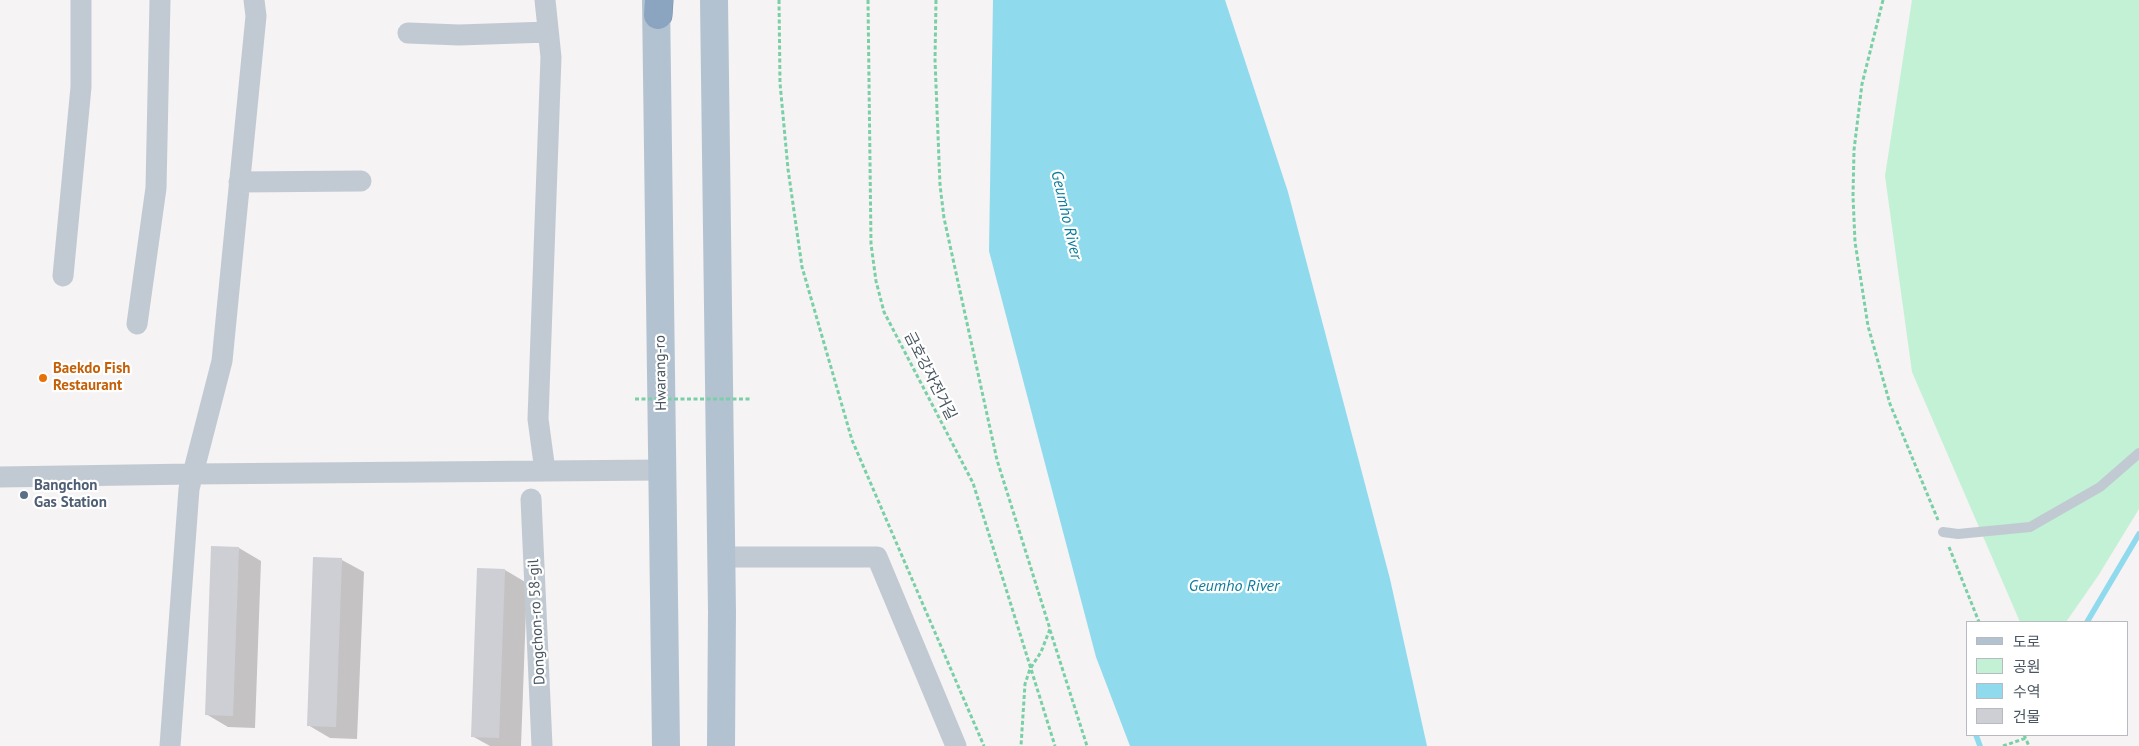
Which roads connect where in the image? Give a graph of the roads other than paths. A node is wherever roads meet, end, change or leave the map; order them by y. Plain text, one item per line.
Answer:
1 (81, 0) edge
2 (160, 0) edge
3 (254, 0) edge
4 (545, 0) edge
5 (714, 0) edge
6 (658, 5) edge
7 (408, 32) dead end
8 (548, 32) junction
9 (360, 181) dead end
10 (239, 182) junction
11 (63, 276) dead end
12 (137, 324) dead end
13 (2139, 454) edge
14 (662, 470) junction
15 (545, 471) junction
16 (193, 474) junction
17 (0, 477) edge
18 (531, 499) dead end
19 (1943, 532) road end
20 (721, 557) junction
21 (170, 746) edge
22 (542, 746) edge
23 (666, 746) edge
24 (721, 746) edge
25 (956, 746) edge

1 - 11 street
2 - 12 street
3 - 10 street
4 - 8 street
5 - 20 main road
6 - 14 main road, Hwarang-ro
7 - 8 street
8 - 15 street
9 - 10 street
10 - 16 street
13 - 19 lane
14 - 15 street
14 - 23 main road, Hwarang-ro
15 - 16 street
16 - 17 street
16 - 21 street
18 - 22 street, Dongchon-ro 58-gil
20 - 24 main road
20 - 25 street

